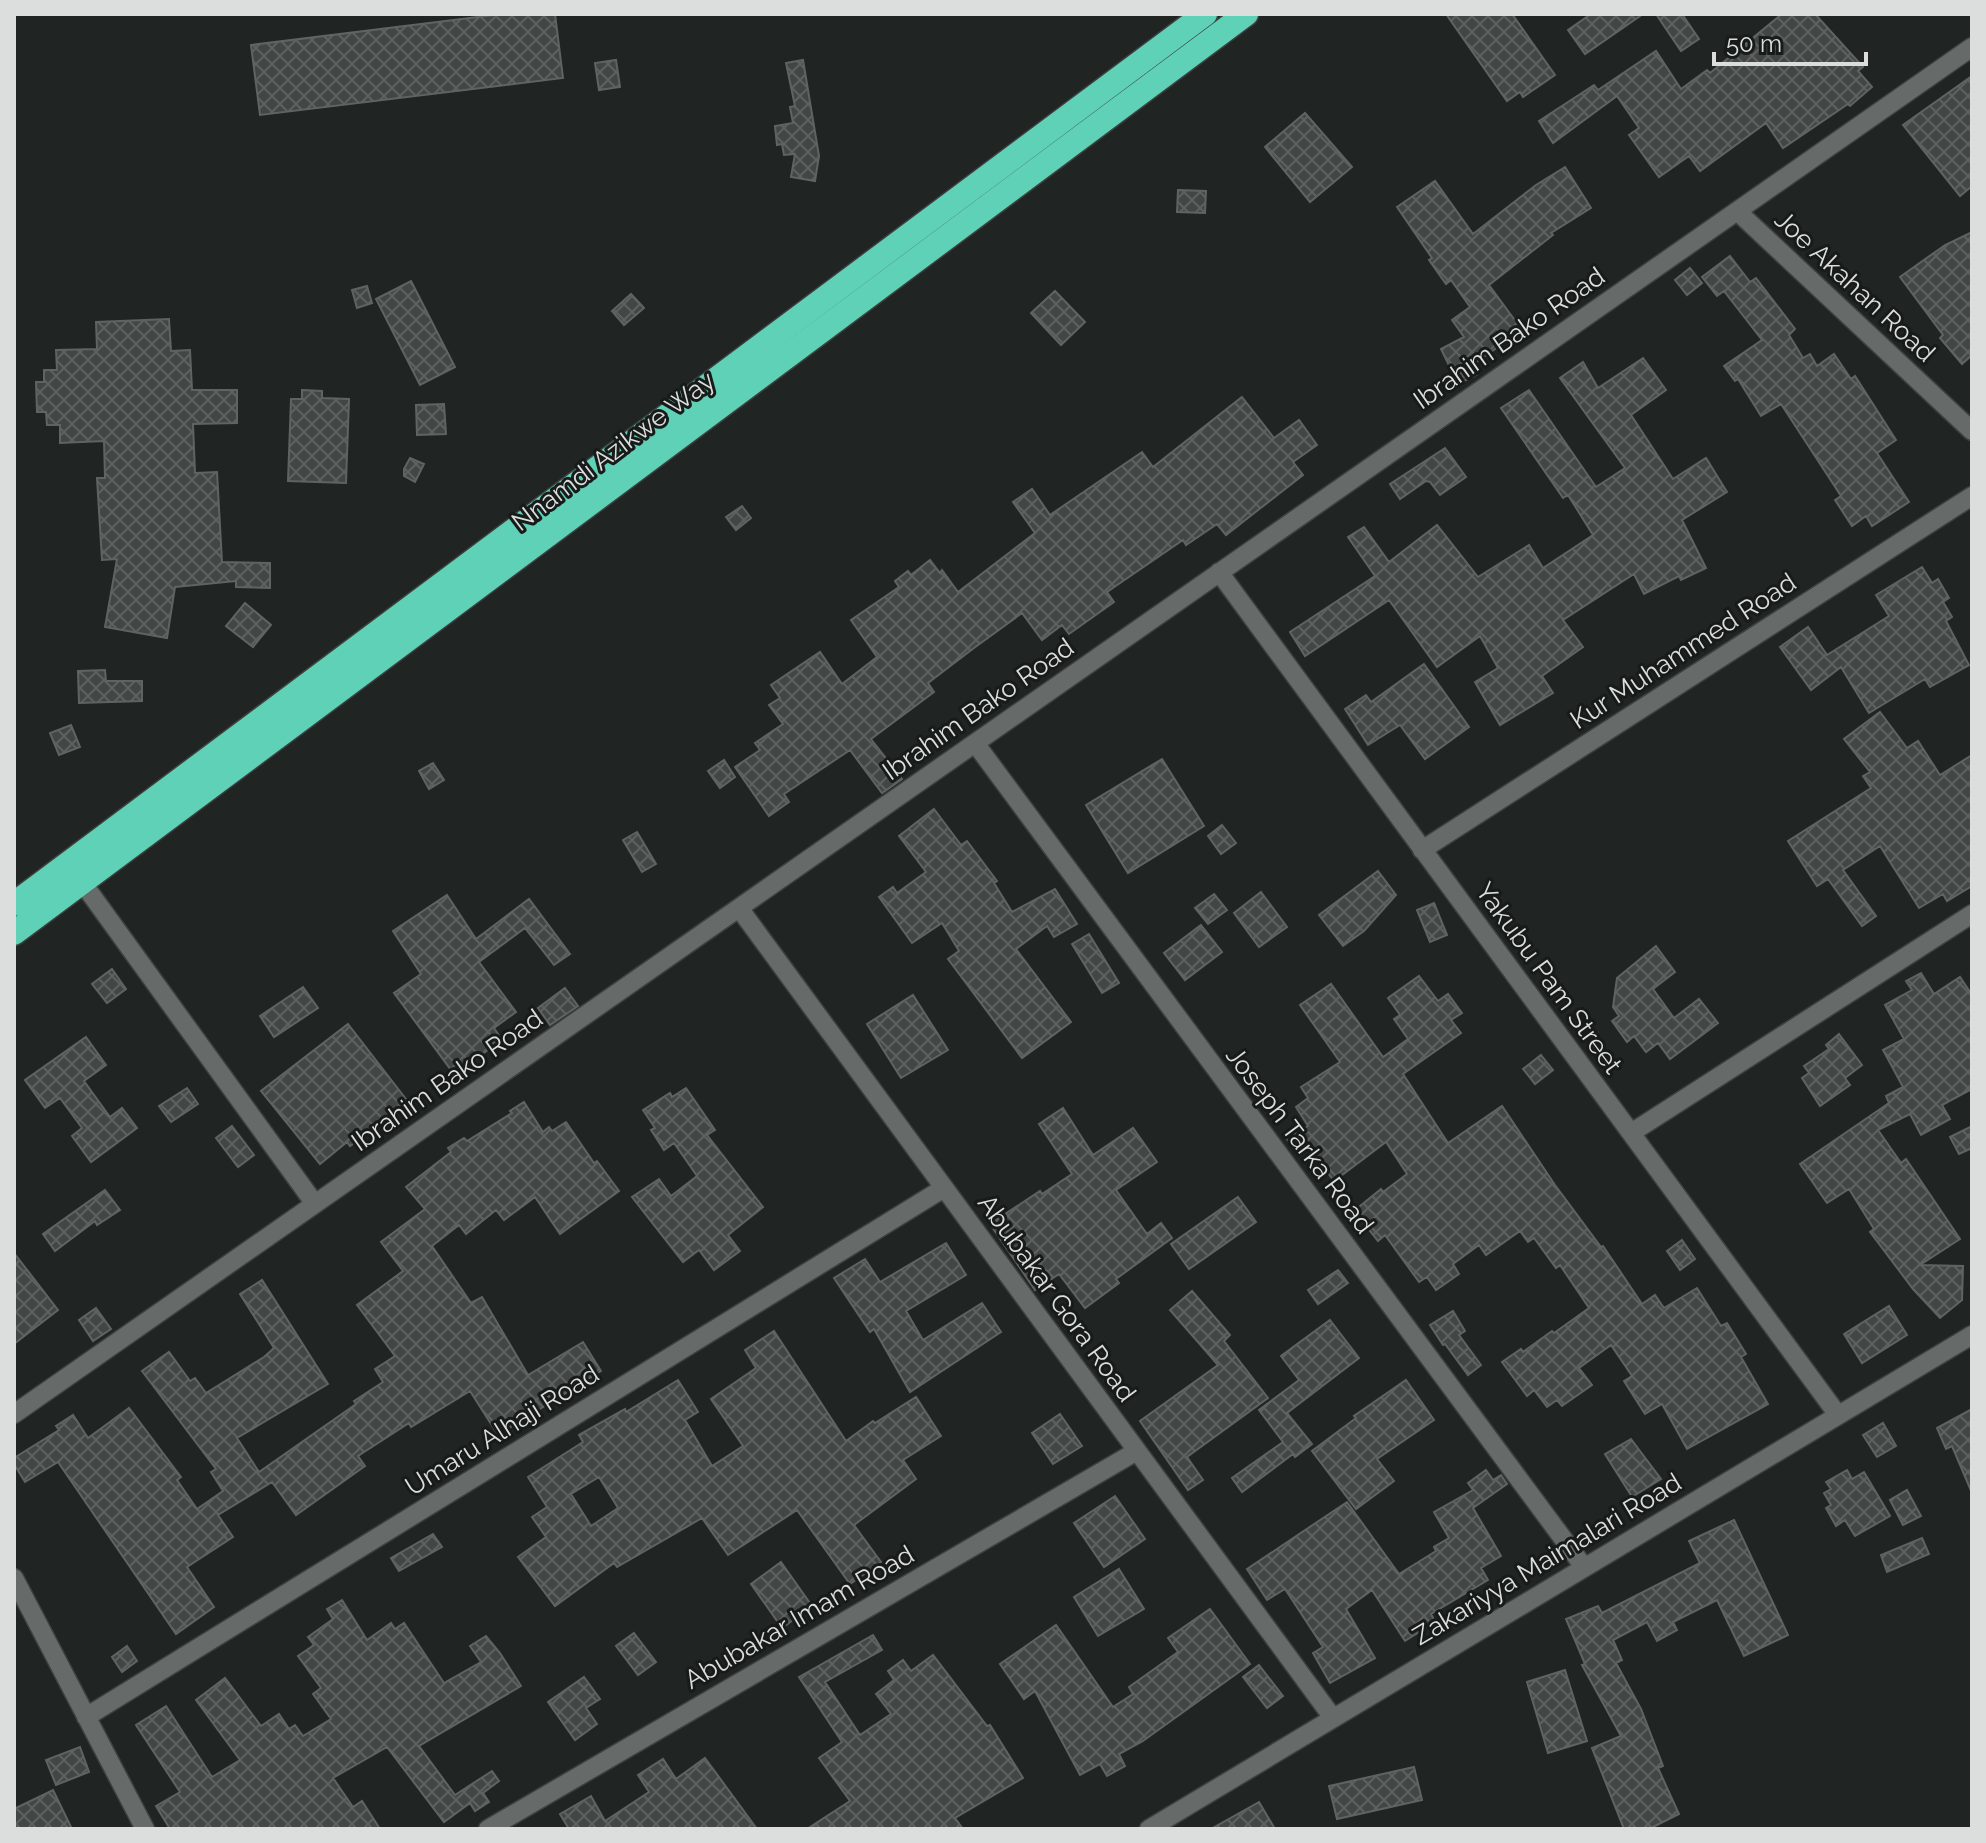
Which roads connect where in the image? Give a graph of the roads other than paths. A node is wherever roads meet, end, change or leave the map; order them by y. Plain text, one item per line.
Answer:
1 (1246, 14) edge
2 (1197, 20) edge
3 (1203, 46) junction
4 (1972, 47) edge
5 (1737, 211) junction
6 (1972, 431) edge
7 (1972, 496) edge
8 (1219, 572) junction
9 (975, 743) junction
10 (1422, 850) junction
11 (82, 882) junction
12 (14, 904) edge
13 (739, 908) junction
14 (1972, 914) edge
15 (14, 933) edge
16 (1631, 1133) junction
17 (944, 1188) junction
18 (315, 1204) junction
19 (1972, 1335) edge
20 (14, 1414) edge
21 (1838, 1415) junction
22 (1137, 1451) junction
23 (1584, 1567) junction
24 (14, 1578) edge
25 (86, 1717) junction
26 (1333, 1718) junction
27 (145, 1829) edge
28 (488, 1829) edge
29 (1149, 1829) edge

1 - 3 highway, Nnamdi Azikwe Way
2 - 3 highway
2 - 12 highway, Nnamdi Azikwe Way
3 - 11 highway, Nnamdi Azikwe Way
4 - 5 street, Ibrahim Bako Road
5 - 6 street, Joe Akahan Road
5 - 8 street, Ibrahim Bako Road
7 - 10 street, Kur Muhammed Road
8 - 9 street, Ibrahim Bako Road
8 - 10 street, Yakubu Pam Street
9 - 13 street, Ibrahim Bako Road
9 - 23 street, Joseph Tarka Road
10 - 16 street, Yakubu Pam Street
11 - 15 highway, Nnamdi Azikwe Way
11 - 18 street
13 - 17 street, Abubakar Gora Road
13 - 18 street, Ibrahim Bako Road
14 - 16 street
16 - 21 street, Yakubu Pam Street
17 - 22 street, Abubakar Gora Road
17 - 25 street, Umaru Alhaji Road
18 - 20 street, Ibrahim Bako Road
19 - 21 street, Zakariyya Maimalari Road
21 - 23 street, Zakariyya Maimalari Road
22 - 26 street, Abubakar Gora Road
22 - 28 street, Abubakar Imam Road
23 - 26 street, Zakariyya Maimalari Road
24 - 25 street
25 - 27 street
26 - 29 street, Zakariyya Maimalari Road

